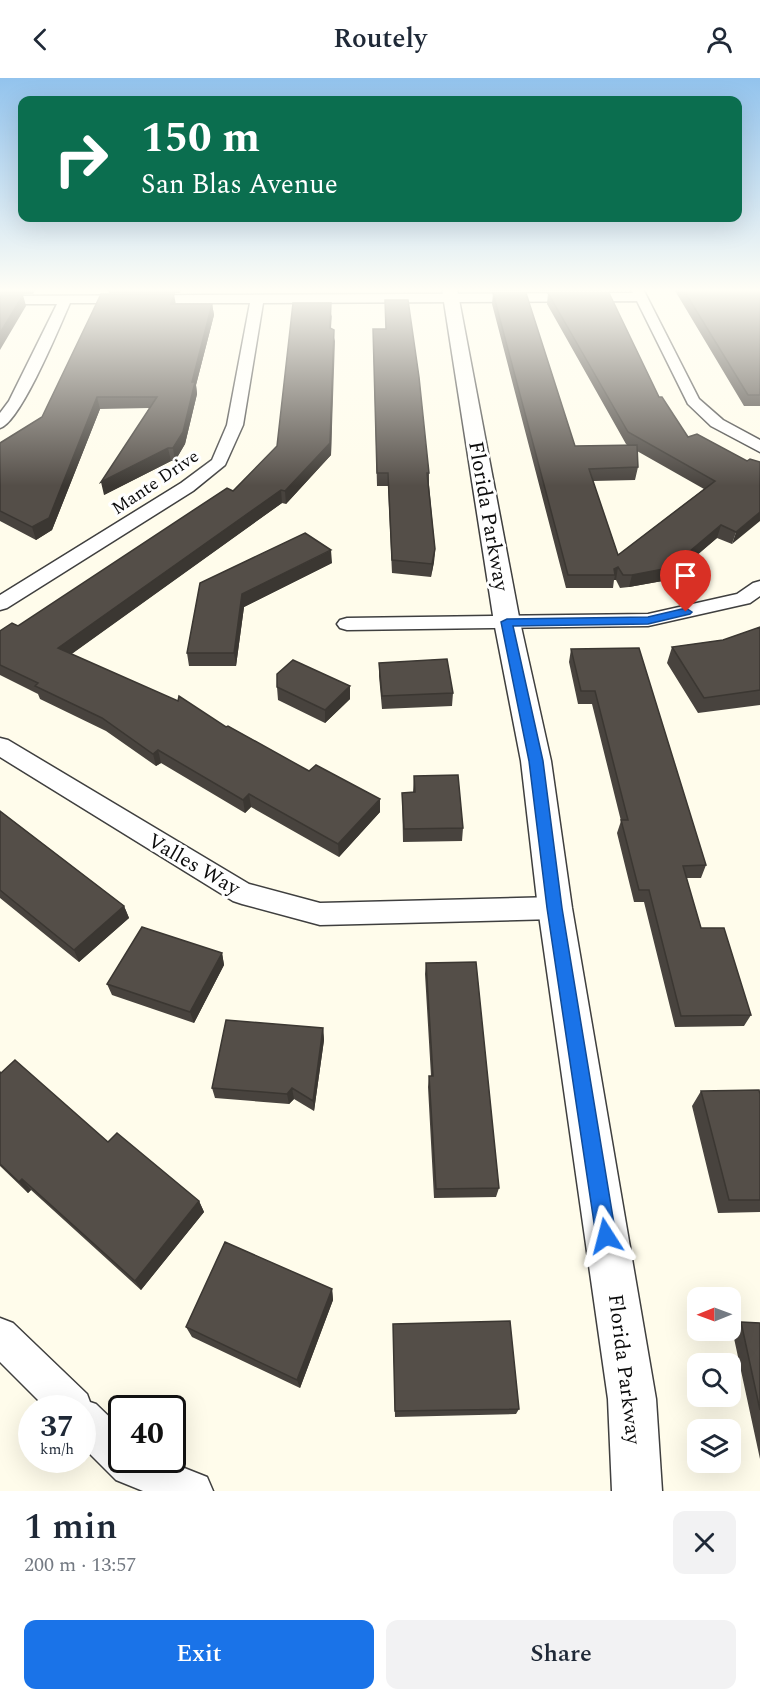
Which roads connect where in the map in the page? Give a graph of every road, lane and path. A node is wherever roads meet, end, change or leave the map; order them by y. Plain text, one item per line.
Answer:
1 (39, 355) edge
2 (247, 355) edge
3 (461, 355) edge
4 (670, 355) edge
5 (0, 423) edge
6 (760, 447) edge
7 (760, 587) edge
8 (0, 604) edge
9 (507, 622) junction
10 (347, 624) dead end
11 (0, 746) edge
12 (555, 908) junction
13 (0, 1335) edge
14 (60, 1395) edge
15 (96, 1432) edge
16 (108, 1443) edge
17 (148, 1473) edge
18 (193, 1491) edge
19 (638, 1491) edge

1 - 5 street
2 - 8 street, Mante Drive
3 - 9 street, Florida Parkway
4 - 6 street
7 - 9 street
9 - 10 street
9 - 12 street, Florida Parkway
11 - 12 street, Valles Way
12 - 19 street, Florida Parkway
13 - 14 street
15 - 16 street
17 - 18 street

